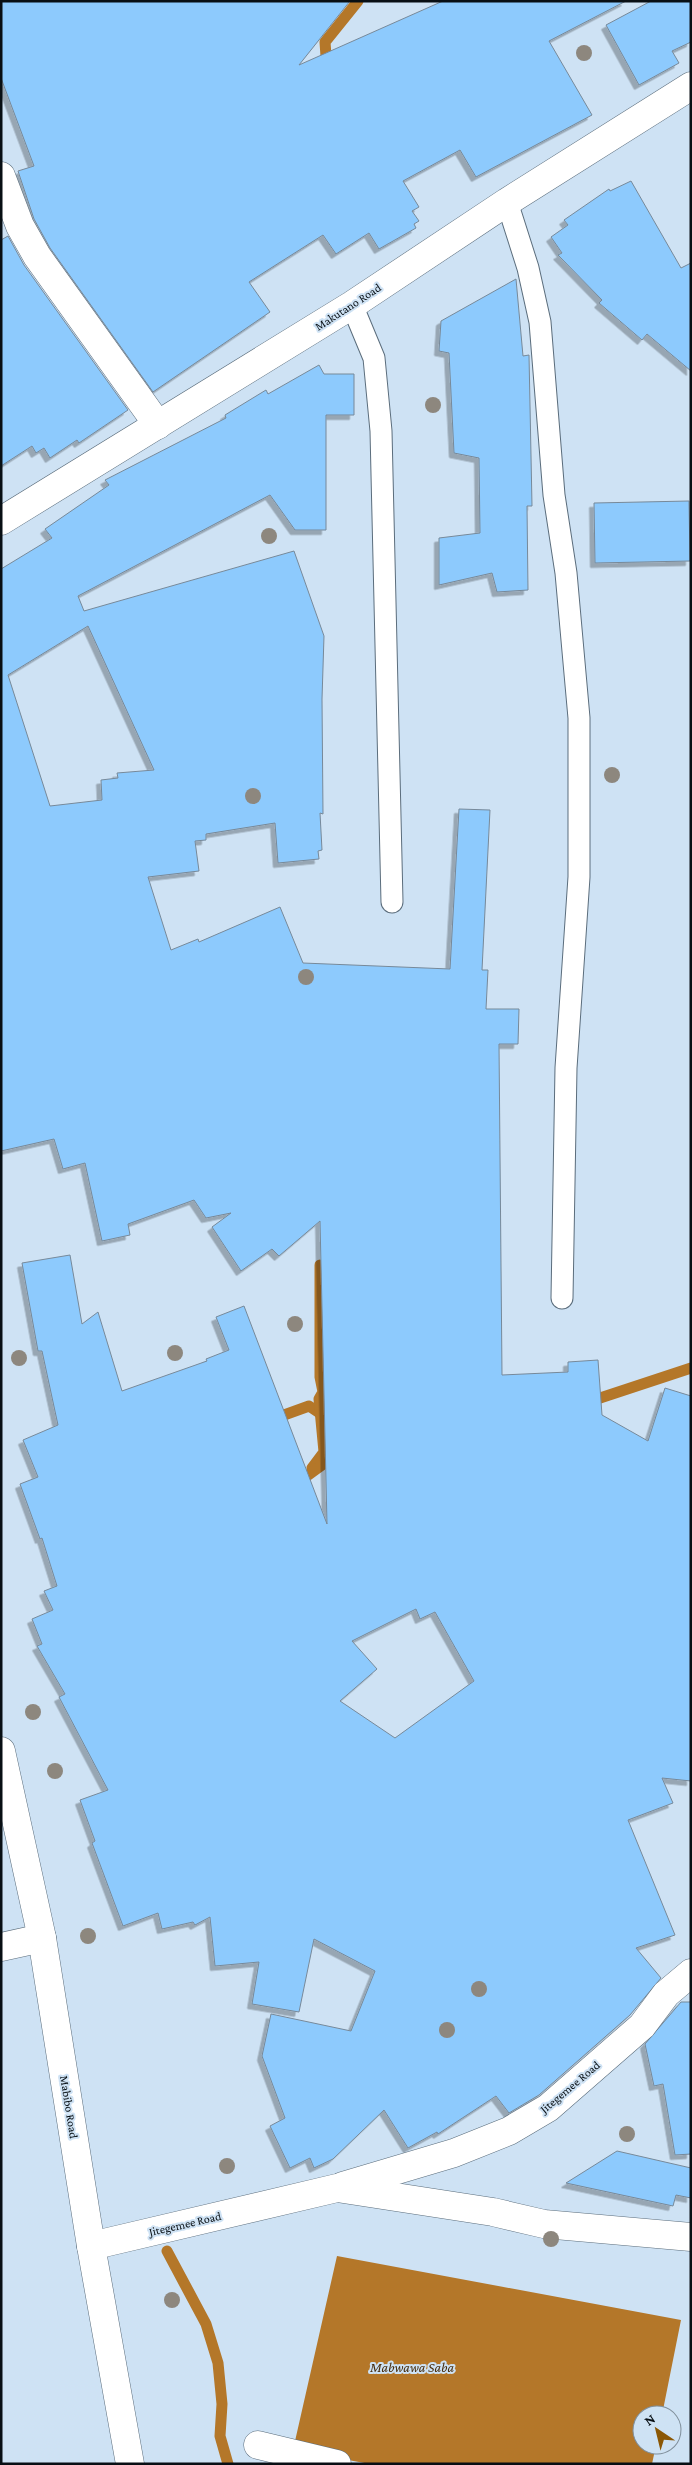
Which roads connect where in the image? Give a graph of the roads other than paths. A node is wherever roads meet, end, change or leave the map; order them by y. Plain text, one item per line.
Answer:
1 (691, 86) edge
2 (1, 176) edge
3 (507, 202) junction
4 (352, 305) junction
5 (158, 425) junction
6 (1, 521) edge
7 (392, 902) dead end
8 (562, 1298) dead end
9 (1, 1751) edge
10 (42, 1938) junction
11 (1, 1946) edge
12 (691, 1973) edge
13 (337, 2188) junction
14 (691, 2237) edge
15 (91, 2246) junction
16 (258, 2445) dead end
17 (130, 2464) edge
18 (336, 2464) edge

1 - 3 street, Makutano Road
2 - 5 street
3 - 4 street, Makutano Road
3 - 8 lane
4 - 5 street, Makutano Road
4 - 7 lane
5 - 6 street, Makutano Road
9 - 10 street, Mabibo Road
10 - 11 street
10 - 15 street, Mabibo Road
12 - 13 street, Jitegemee Road
13 - 14 street, Jitegemee Road
13 - 15 street, Jitegemee Road
15 - 17 street, Mabibo Road
16 - 18 street

